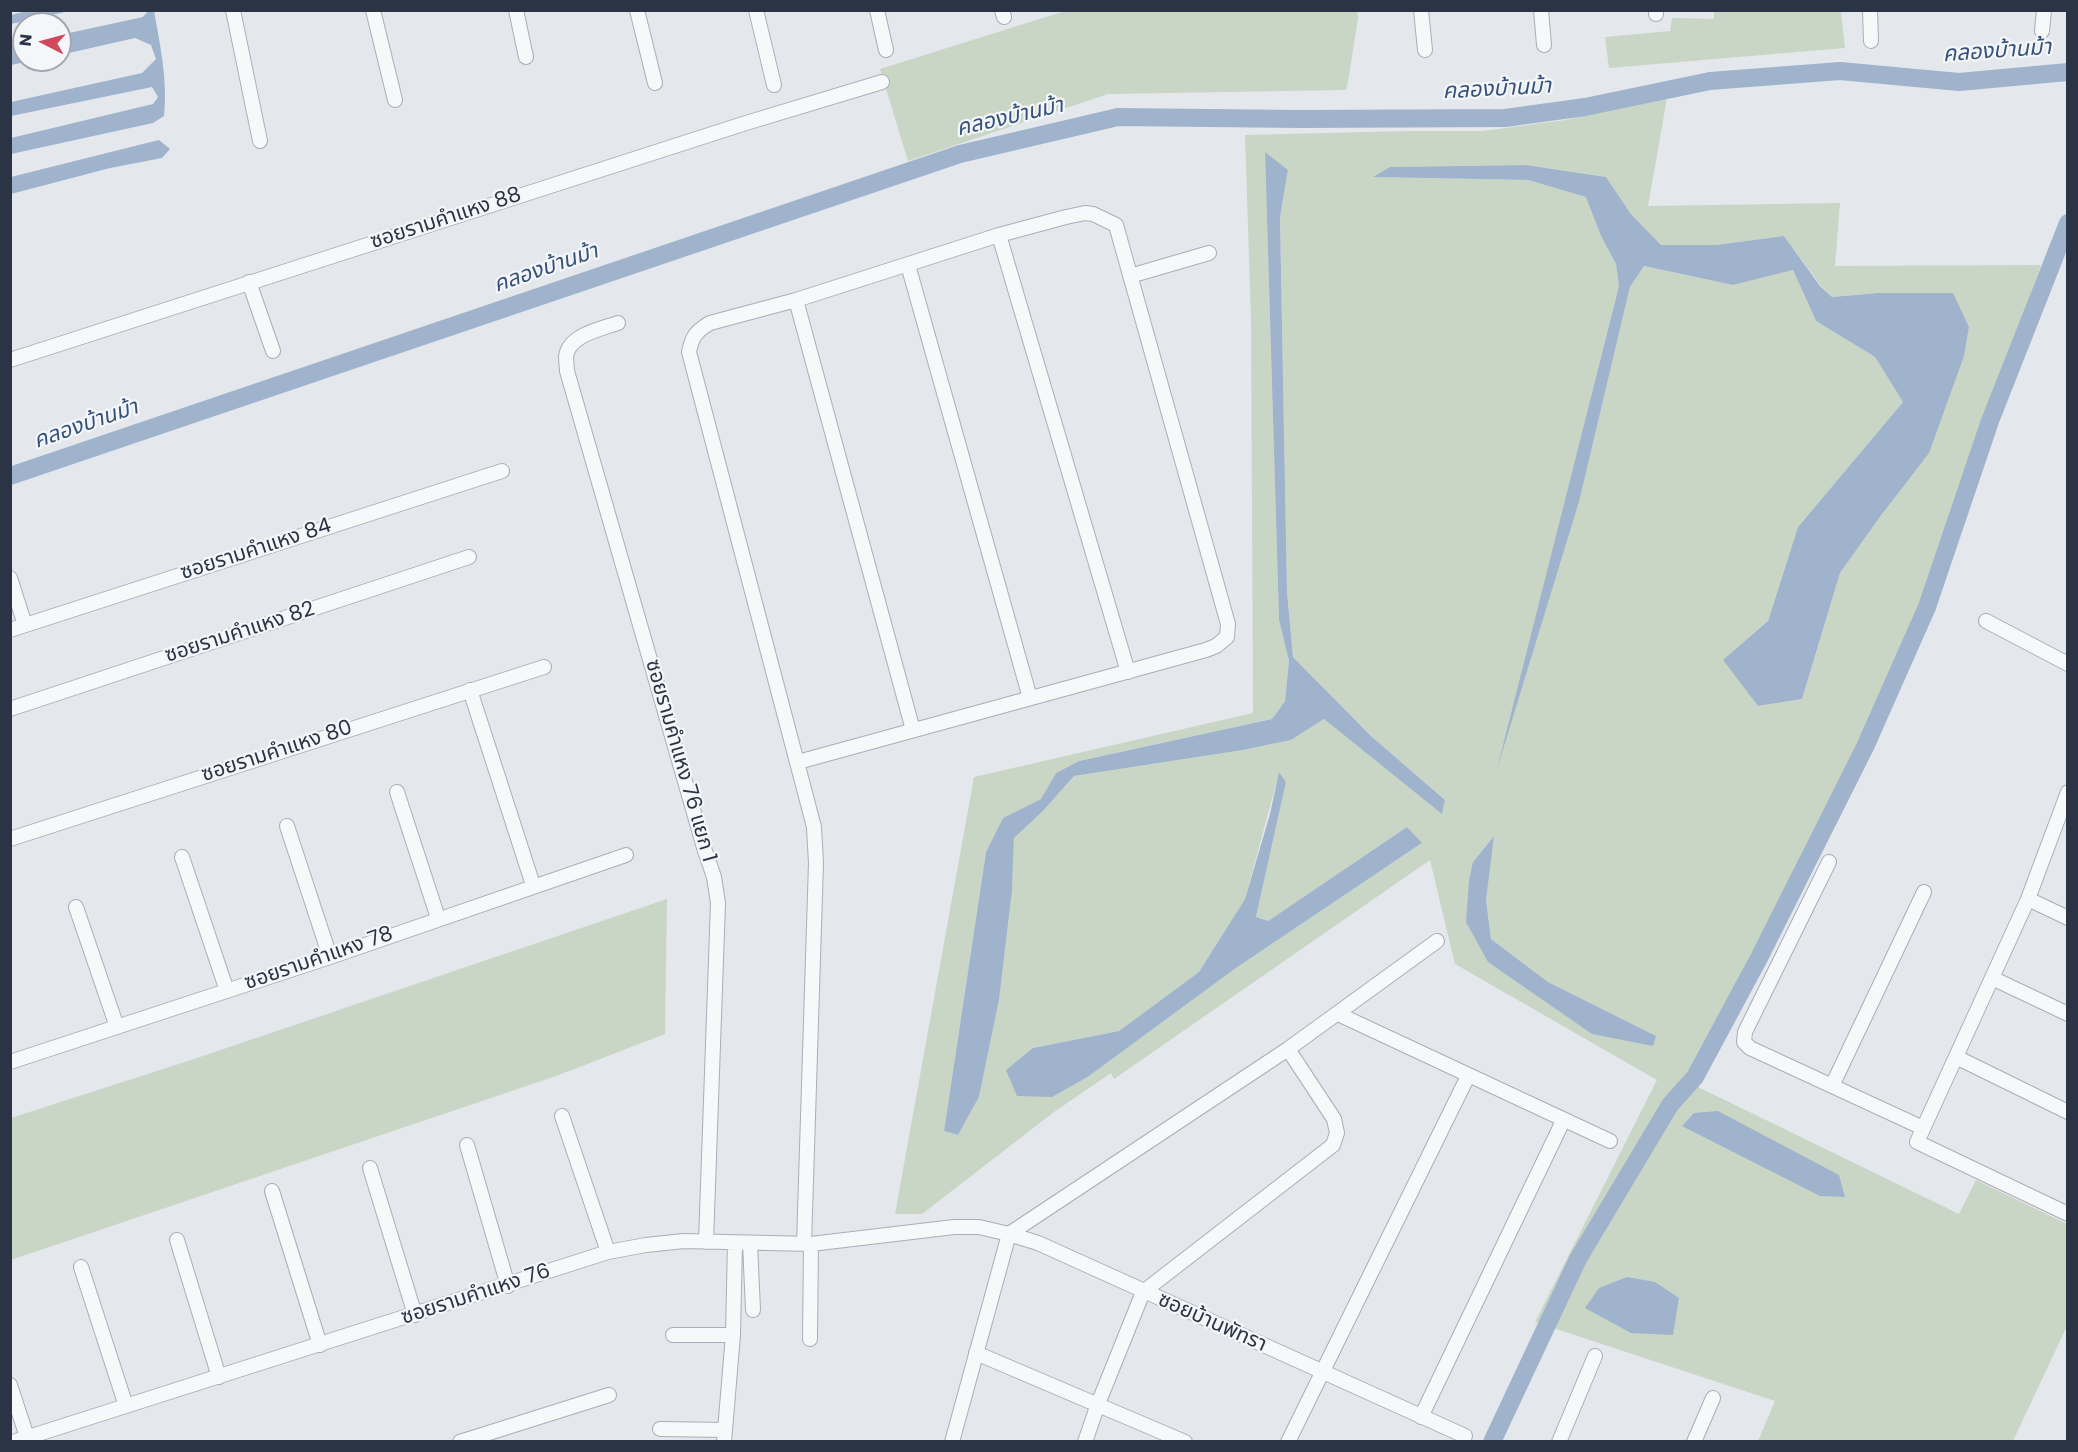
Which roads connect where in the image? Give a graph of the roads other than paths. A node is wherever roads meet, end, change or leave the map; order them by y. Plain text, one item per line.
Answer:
1 (233, 10) edge
2 (373, 10) edge
3 (516, 10) edge
4 (637, 10) edge
5 (756, 10) edge
6 (877, 10) edge
7 (1421, 10) edge
8 (1541, 10) edge
9 (1870, 10) edge
10 (2044, 10) edge
11 (2042, 31) dead end
12 (1871, 41) dead end
13 (1544, 45) dead end
14 (886, 50) dead end
15 (1425, 50) dead end
16 (526, 57) dead end
17 (882, 82) dead end
18 (655, 83) dead end
19 (774, 85) dead end
20 (394, 100) dead end
21 (260, 141) dead end
22 (999, 235) junction
23 (1209, 253) dead end
24 (908, 265) junction
25 (1130, 276) junction
26 (249, 282) junction
27 (796, 300) junction
28 (618, 323) dead end
29 (273, 351) dead end
30 (10, 360) edge
31 (502, 471) dead end
32 (470, 557) dead end
33 (10, 578) edge
34 (1986, 621) dead end
35 (25, 626) junction
36 (10, 630) edge
37 (2067, 664) edge
38 (544, 667) dead end
39 (1128, 672) junction
40 (470, 690) junction
41 (1030, 698) junction
42 (10, 709) edge
43 (912, 730) junction
44 (798, 762) junction
45 (397, 792) dead end
46 (2067, 792) edge
47 (2063, 814) edge
48 (287, 826) dead end
49 (10, 839) edge
50 (626, 855) dead end
51 (182, 857) dead end
52 (1829, 862) dead end
53 (533, 885) junction
54 (1924, 892) dead end
55 (2028, 899) junction
56 (76, 907) dead end
57 (438, 918) junction
58 (2067, 918) edge
59 (1437, 941) dead end
60 (330, 957) junction
61 (1992, 978) junction
62 (227, 991) junction
63 (1338, 1014) junction
64 (2067, 1014) edge
65 (117, 1027) junction
66 (1288, 1049) junction
67 (12, 1057) edge
68 (1956, 1057) junction
69 (1468, 1076) junction
70 (1832, 1086) junction
71 (2067, 1112) edge
72 (562, 1116) dead end
73 (1563, 1121) junction
74 (1923, 1128) junction
75 (1610, 1142) dead end
76 (467, 1144) dead end
77 (370, 1168) dead end
78 (272, 1191) dead end
79 (2067, 1214) edge
80 (954, 1227) joint
81 (1009, 1234) junction
82 (177, 1240) dead end
83 (706, 1242) junction
84 (735, 1243) junction
85 (750, 1243) junction
86 (807, 1244) junction
87 (608, 1252) junction
88 (81, 1267) dead end
89 (508, 1286) junction
90 (1143, 1292) junction
91 (753, 1310) dead end
92 (415, 1315) junction
93 (673, 1335) dead end
94 (733, 1335) junction
95 (810, 1339) dead end
96 (320, 1345) junction
97 (976, 1353) junction
98 (1595, 1356) dead end
99 (1322, 1372) junction
100 (219, 1377) junction
101 (10, 1385) edge
102 (609, 1395) dead end
103 (1713, 1398) dead end
104 (1098, 1404) junction
105 (126, 1406) junction
106 (1422, 1417) junction
107 (660, 1429) dead end
108 (725, 1436) edge
109 (1465, 1436) dead end
110 (27, 1437) junction
111 (1185, 1441) edge
112 (13, 1442) edge
113 (460, 1442) edge
114 (952, 1442) edge
115 (1085, 1442) edge
116 (1288, 1442) edge
117 (1558, 1442) edge
118 (1694, 1442) edge

1 - 21 street
2 - 20 street
3 - 16 street
4 - 18 street
5 - 19 street
6 - 14 street
7 - 15 street
8 - 13 street
9 - 12 street
10 - 11 street
17 - 26 street, ซอยรามคำแหง 88
22 - 24 street
22 - 25 street
22 - 39 street
23 - 25 street
24 - 27 street
24 - 41 street
25 - 39 street
26 - 29 street
26 - 30 street, ซอยรามคำแหง 88
27 - 43 street
27 - 44 street
28 - 83 street, ซอยรามคำแหง 76 แยก 1
31 - 35 street, ซอยรามคำแหง 84
32 - 42 street, ซอยรามคำแหง 82
33 - 35 street
34 - 37 street
35 - 36 street, ซอยรามคำแหง 84
38 - 40 street, ซอยรามคำแหง 80
39 - 41 street
40 - 49 street, ซอยรามคำแหง 80
40 - 53 street
41 - 43 street
43 - 44 street
44 - 86 street
45 - 57 street
46 - 47 street
47 - 55 street
48 - 60 street
50 - 53 street, ซอยรามคำแหง 78
51 - 62 street
52 - 70 street
53 - 57 street, ซอยรามคำแหง 78
54 - 70 street
55 - 58 street
55 - 61 street
56 - 65 street
57 - 60 street, ซอยรามคำแหง 78
59 - 63 street
60 - 62 street, ซอยรามคำแหง 78
61 - 64 street
61 - 68 street
62 - 65 street, ซอยรามคำแหง 78
63 - 66 street
63 - 69 street
65 - 67 street, ซอยรามคำแหง 78
66 - 81 street
66 - 90 street
68 - 71 street
68 - 74 street
69 - 73 street
69 - 99 street
70 - 74 street
72 - 87 street
73 - 75 street
73 - 106 street
74 - 79 street
76 - 89 street
77 - 92 street
78 - 96 street
80 - 81 street, ซอยบ้านพัทรา
80 - 86 street, ซอยรามคำแหง 76
81 - 90 street, ซอยบ้านพัทรา
81 - 97 street
82 - 100 street
83 - 84 street, ซอยรามคำแหง 76
83 - 87 street, ซอยรามคำแหง 76
84 - 85 street, ซอยรามคำแหง 76
84 - 94 street
85 - 86 street, ซอยรามคำแหง 76
85 - 91 street
86 - 95 street
87 - 89 street, ซอยรามคำแหง 76
88 - 105 street
89 - 92 street, ซอยรามคำแหง 76
90 - 99 street, ซอยบ้านพัทรา
90 - 104 street
92 - 96 street, ซอยรามคำแหง 76
93 - 94 street
94 - 108 street
96 - 100 street, ซอยรามคำแหง 76
97 - 104 street
97 - 114 street
98 - 117 street
99 - 106 street, ซอยบ้านพัทรา
99 - 116 street
100 - 105 street, ซอยรามคำแหง 76
101 - 110 street
102 - 113 street
103 - 118 street
104 - 111 street
104 - 115 street
105 - 110 street, ซอยรามคำแหง 76
106 - 109 street, ซอยบ้านพัทรา
107 - 108 street
110 - 112 street, ซอยรามคำแหง 76

